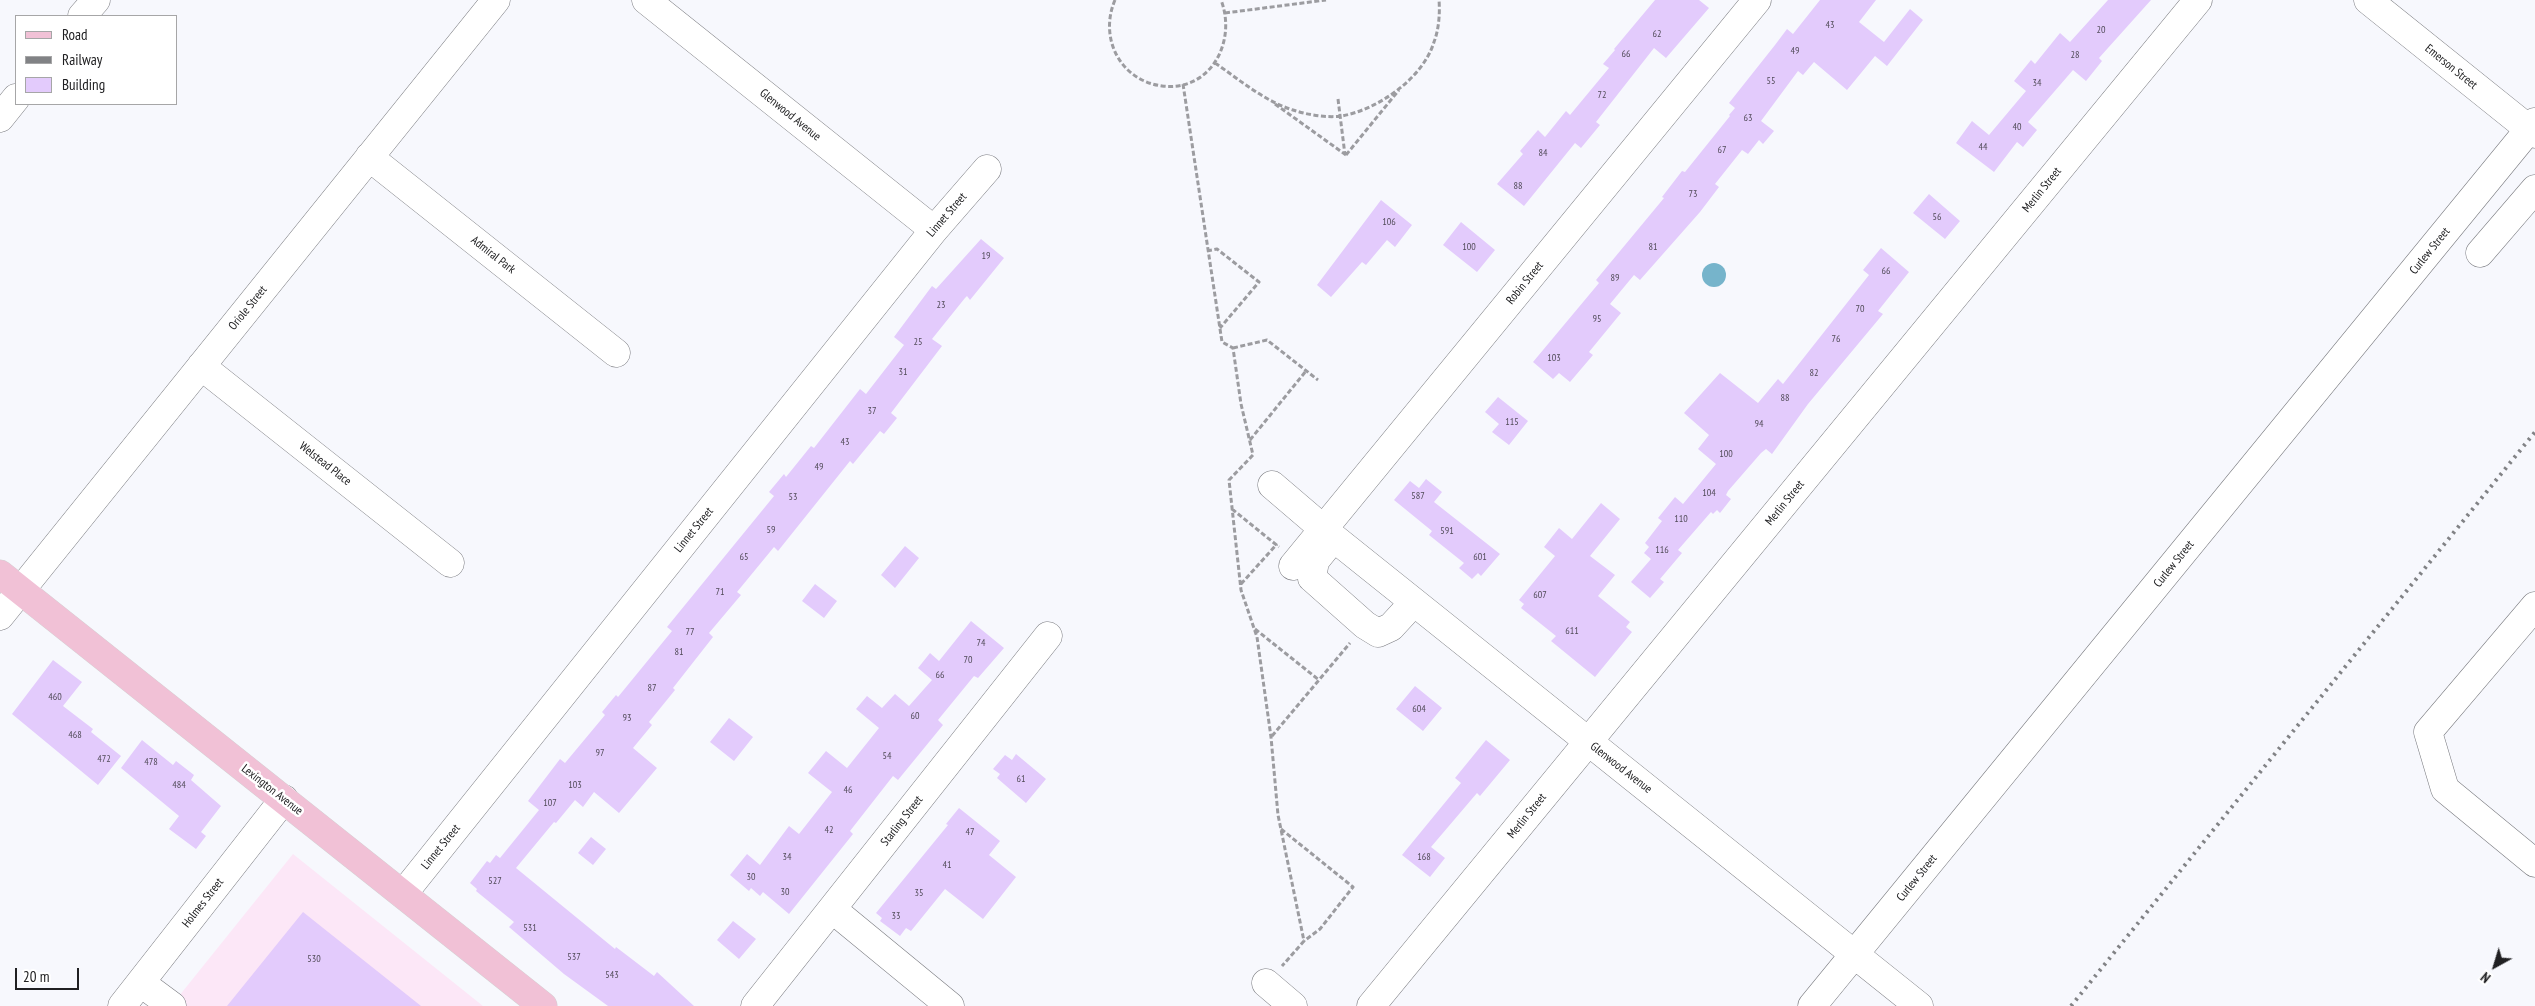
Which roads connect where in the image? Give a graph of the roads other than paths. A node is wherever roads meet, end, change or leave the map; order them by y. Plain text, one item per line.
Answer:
1 (96, 0) edge
2 (496, 0) edge
3 (646, 0) edge
4 (1756, 0) edge
5 (2198, 0) edge
6 (2368, 0) edge
7 (83, 15) edge
8 (15, 99) edge
9 (0, 118) edge
10 (2533, 129) edge
11 (369, 157) junction
12 (987, 169) dead end
13 (2535, 189) edge
14 (2469, 203) junction
15 (2499, 229) junction
16 (934, 230) junction
17 (2480, 253) dead end
18 (616, 354) dead end
19 (201, 366) junction
20 (1272, 485) dead end
21 (1328, 534) junction
22 (450, 563) dead end
23 (1293, 566) road end
24 (10, 582) edge
25 (1414, 602) junction
26 (2535, 606) edge
27 (0, 616) edge
28 (1048, 636) dead end
29 (1588, 742) junction
30 (284, 799) junction
31 (2535, 863) edge
32 (403, 894) junction
33 (832, 909) junction
34 (1855, 954) junction
35 (141, 983) junction
36 (1266, 983) road end
37 (122, 1006) edge
38 (172, 1006) edge
39 (543, 1006) edge
40 (755, 1006) edge
41 (950, 1006) edge
42 (1293, 1006) edge
43 (1371, 1006) edge
44 (1812, 1006) edge
45 (1920, 1006) edge

1 - 7 street
2 - 11 street, Oriole Street
3 - 16 street, Glenwood Avenue
4 - 21 street, Robin Street
5 - 29 street, Merlin Street
6 - 10 street, Emerson Street
8 - 9 street
10 - 14 street, Curlew Street
11 - 18 street, Admiral Park
11 - 19 street, Oriole Street
12 - 16 street, Linnet Street
13 - 15 street
14 - 15 street
14 - 34 street, Curlew Street
15 - 17 street
16 - 32 street, Linnet Street
19 - 22 street, Welstead Place
19 - 24 street, Oriole Street
20 - 21 street, Glenwood Avenue
21 - 23 street, Robin Street
21 - 25 street, Glenwood Avenue
21 - 25 street
24 - 27 street, Oriole Street
24 - 30 main road, Lexington Avenue
25 - 29 street, Glenwood Avenue
26 - 31 street
28 - 33 street, Starling Street
29 - 34 street, Glenwood Avenue
29 - 43 street, Merlin Street
30 - 32 main road, Lexington Avenue
30 - 35 street, Holmes Street
32 - 39 main road, Lexington Avenue
33 - 40 street, Starling Street
33 - 41 street
34 - 44 street, Curlew Street
34 - 45 street, Glenwood Avenue
35 - 37 street, Holmes Street
35 - 38 street
36 - 42 street

